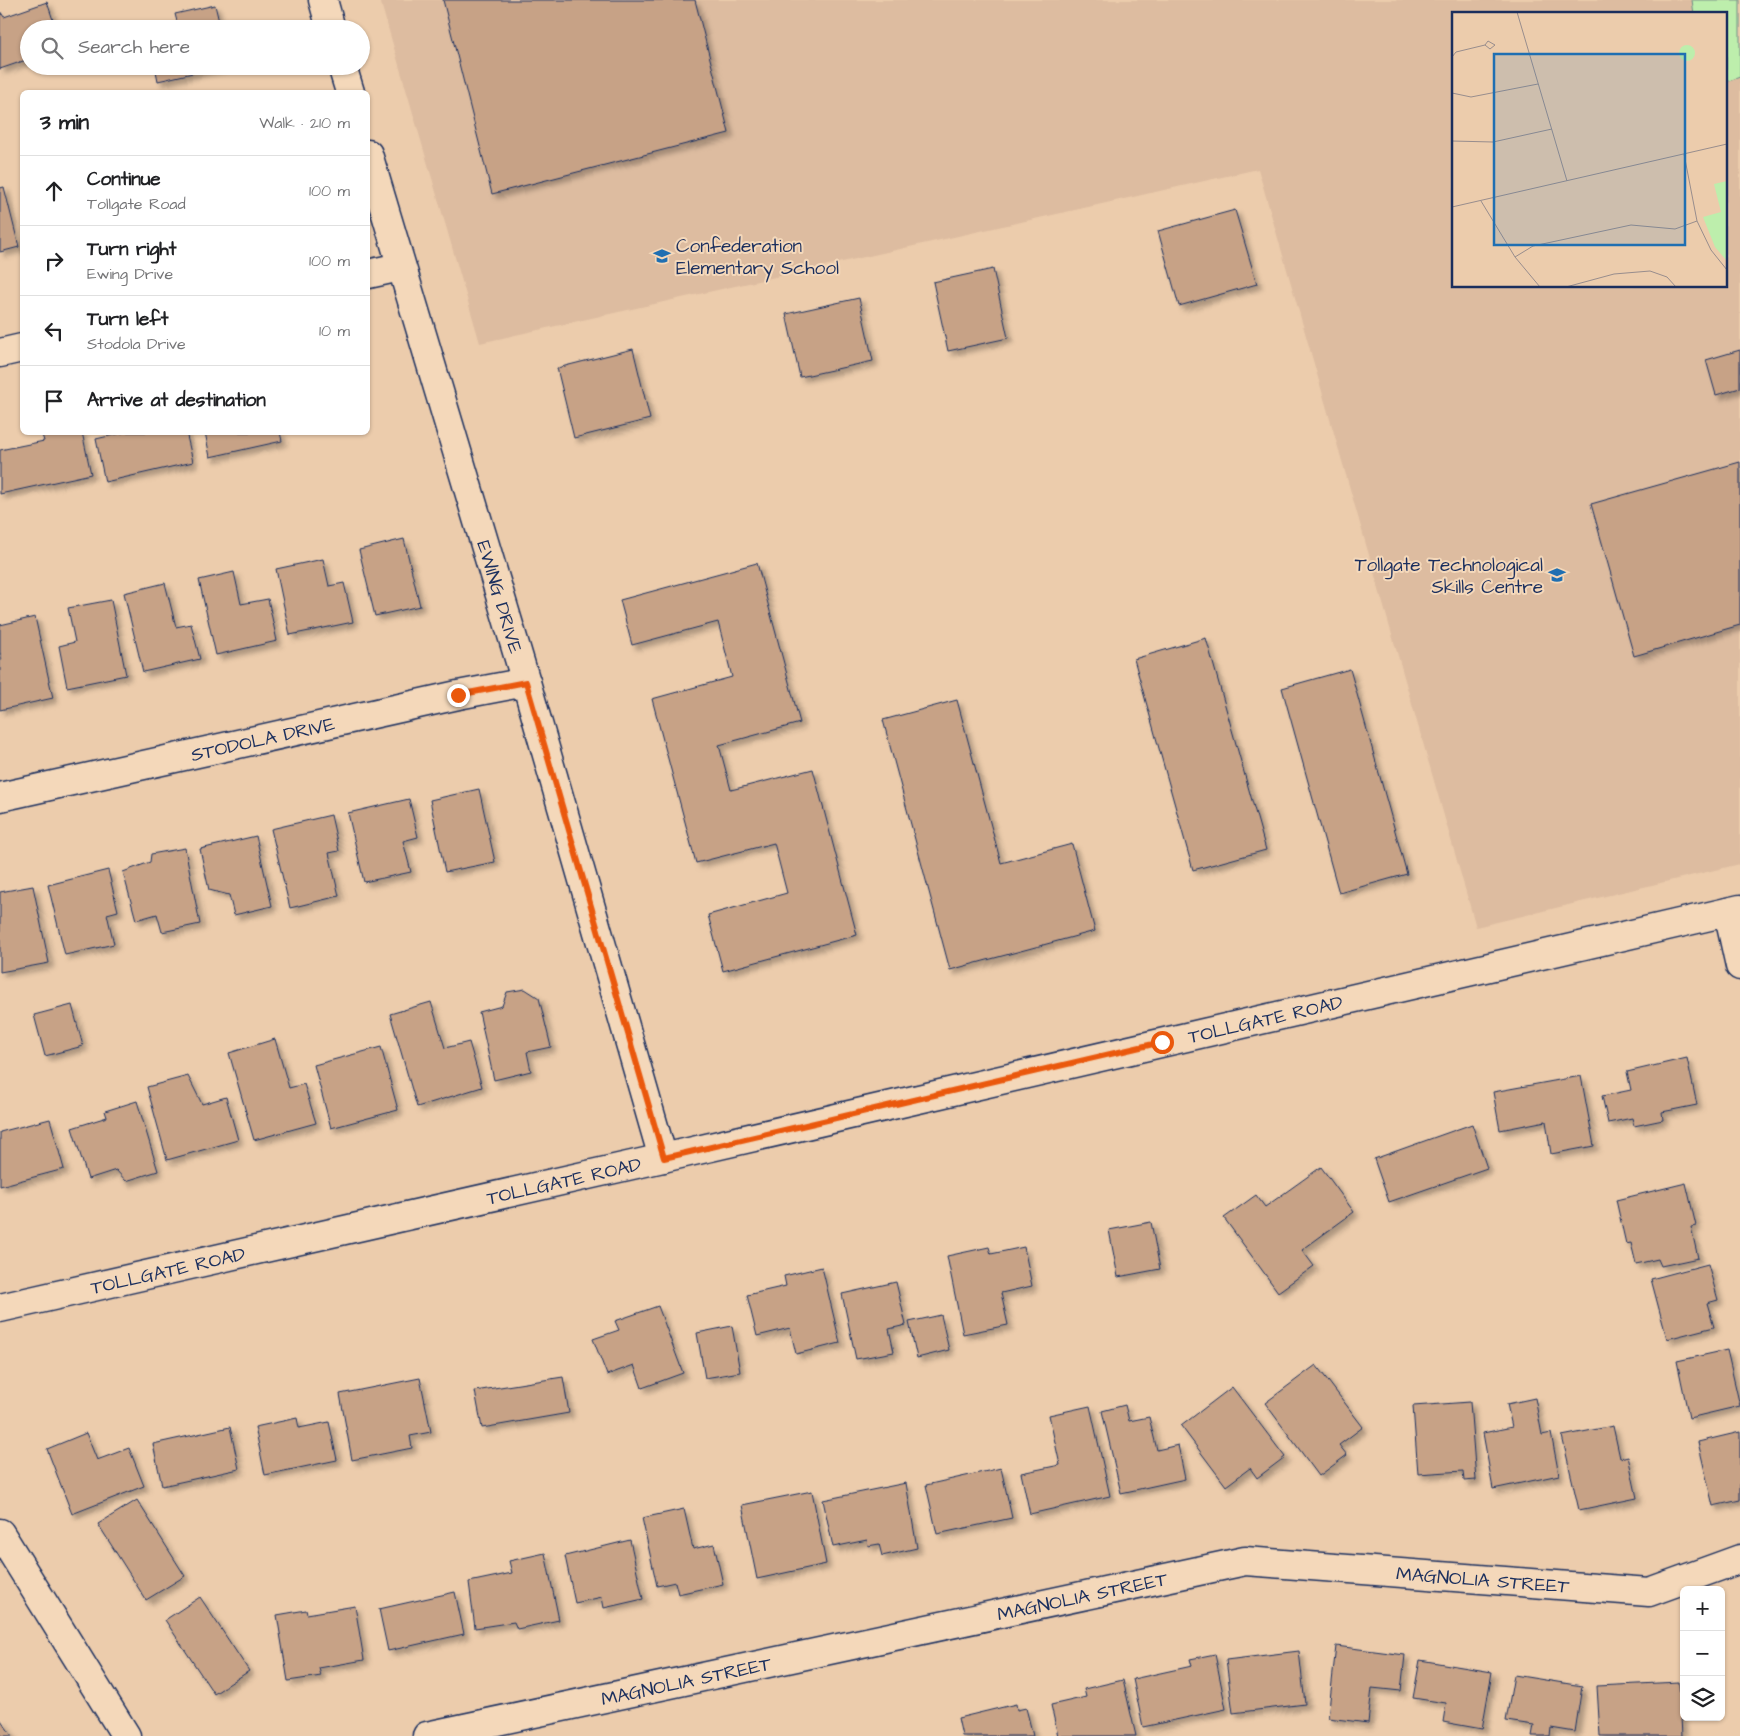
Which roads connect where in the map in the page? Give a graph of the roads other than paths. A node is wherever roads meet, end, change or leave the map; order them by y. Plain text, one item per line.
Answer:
1 (323, 0) edge
2 (329, 20) edge
3 (345, 75) edge
4 (349, 90) edge
5 (370, 161) edge
6 (400, 266) junction
7 (370, 274) edge
8 (20, 348) edge
9 (0, 352) edge
10 (526, 682) junction
11 (0, 796) edge
12 (1734, 910) edge
13 (1740, 966) edge
14 (664, 1158) junction
15 (0, 1308) edge
16 (0, 1533) edge
17 (1740, 1559) edge
18 (126, 1736) edge
19 (427, 1736) edge

1 - 2 street
3 - 4 street
5 - 6 street, EWING DRIVE
6 - 7 street
6 - 10 street, EWING DRIVE
8 - 9 street
10 - 11 street, STODOLA DRIVE
10 - 14 street, EWING DRIVE
12 - 13 street
12 - 14 street, TOLLGATE ROAD
14 - 15 street, TOLLGATE ROAD
16 - 18 street
17 - 19 street, MAGNOLIA STREET

